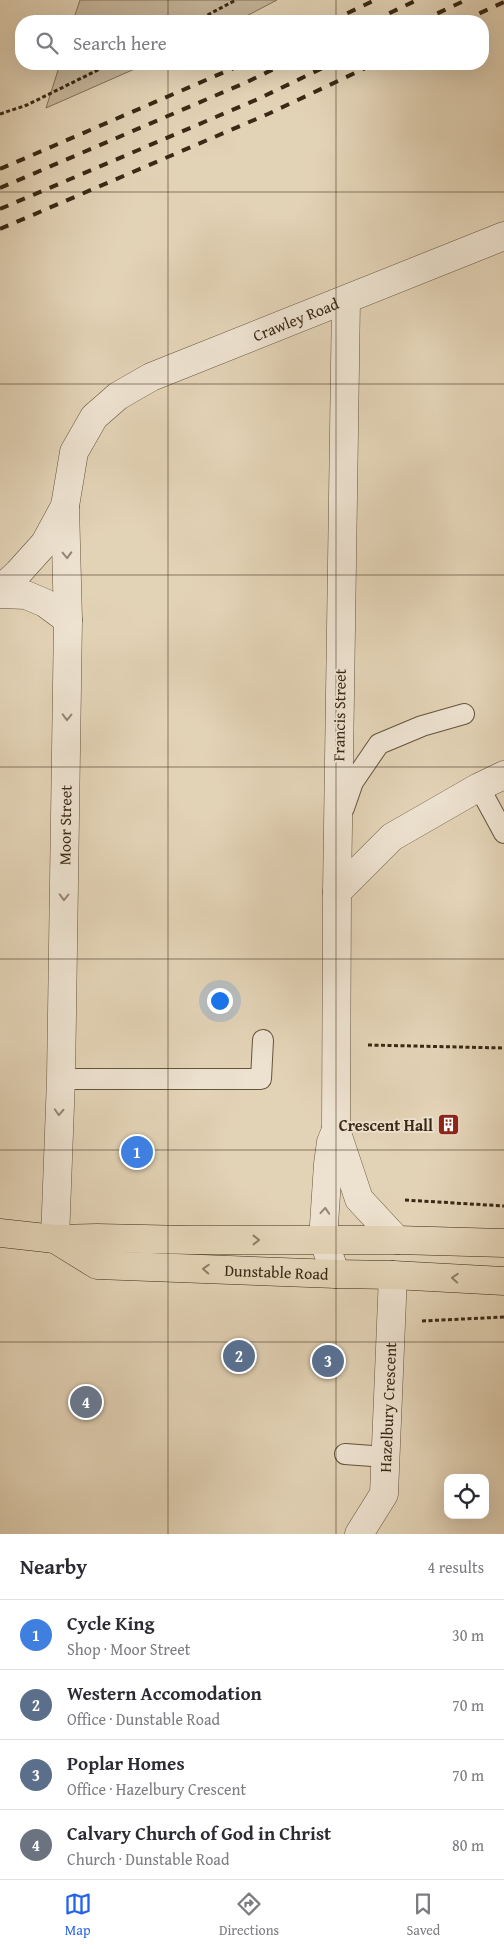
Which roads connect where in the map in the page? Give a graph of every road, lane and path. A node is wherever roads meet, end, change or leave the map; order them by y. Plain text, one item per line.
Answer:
1 (236, 0) edge
2 (207, 15) edge
3 (98, 70) edge
4 (0, 114) edge
5 (504, 236) edge
6 (346, 300) junction
7 (94, 417) joint
8 (65, 506) junction
9 (0, 590) edge
10 (0, 594) edge
11 (68, 620) junction
12 (464, 714) dead end
13 (504, 775) edge
14 (479, 787) junction
15 (338, 829) junction
16 (504, 833) edge
17 (337, 892) junction
18 (262, 1040) dead end
19 (338, 1044) junction
20 (504, 1048) edge
21 (61, 1079) junction
22 (336, 1130) junction
23 (405, 1200) dead end
24 (504, 1206) edge
25 (0, 1233) edge
26 (55, 1239) junction
27 (322, 1240) junction
28 (397, 1240) junction
29 (504, 1243) edge
30 (336, 1274) junction
31 (394, 1275) junction
32 (504, 1281) edge
33 (504, 1317) edge
34 (421, 1321) dead end
35 (345, 1454) dead end
36 (386, 1457) junction
37 (358, 1534) edge

1 - 2 path
3 - 4 path
5 - 6 street, Crawley Road
6 - 7 street, Crawley Road
6 - 15 street, Francis Street
7 - 8 street, Moor Street
8 - 9 street
8 -> 11 street, Moor Street
10 - 11 street
11 -> 21 street, Moor Street
12 - 15 lane
13 - 14 street
14 - 16 lane
14 - 17 street
15 - 17 street, Francis Street
17 - 19 street, Francis Street
18 - 21 lane
19 - 20 path
19 - 22 street, Francis Street
21 -> 26 street, Moor Street
27 -> 22 street, Francis Street
22 - 28 street, Francis Street
23 - 24 path
25 - 26 main road, Dunstable Road
26 -> 27 main road, Dunstable Road
30 -> 26 main road, Dunstable Road
27 - 28 main road, Dunstable Road
27 - 30 street, Francis Street
28 - 29 main road, Dunstable Road
30 - 31 main road, Dunstable Road
32 -> 31 main road, Dunstable Road
31 - 36 street, Hazelbury Crescent
33 - 34 path
35 - 36 lane
36 - 37 street, Hazelbury Crescent

